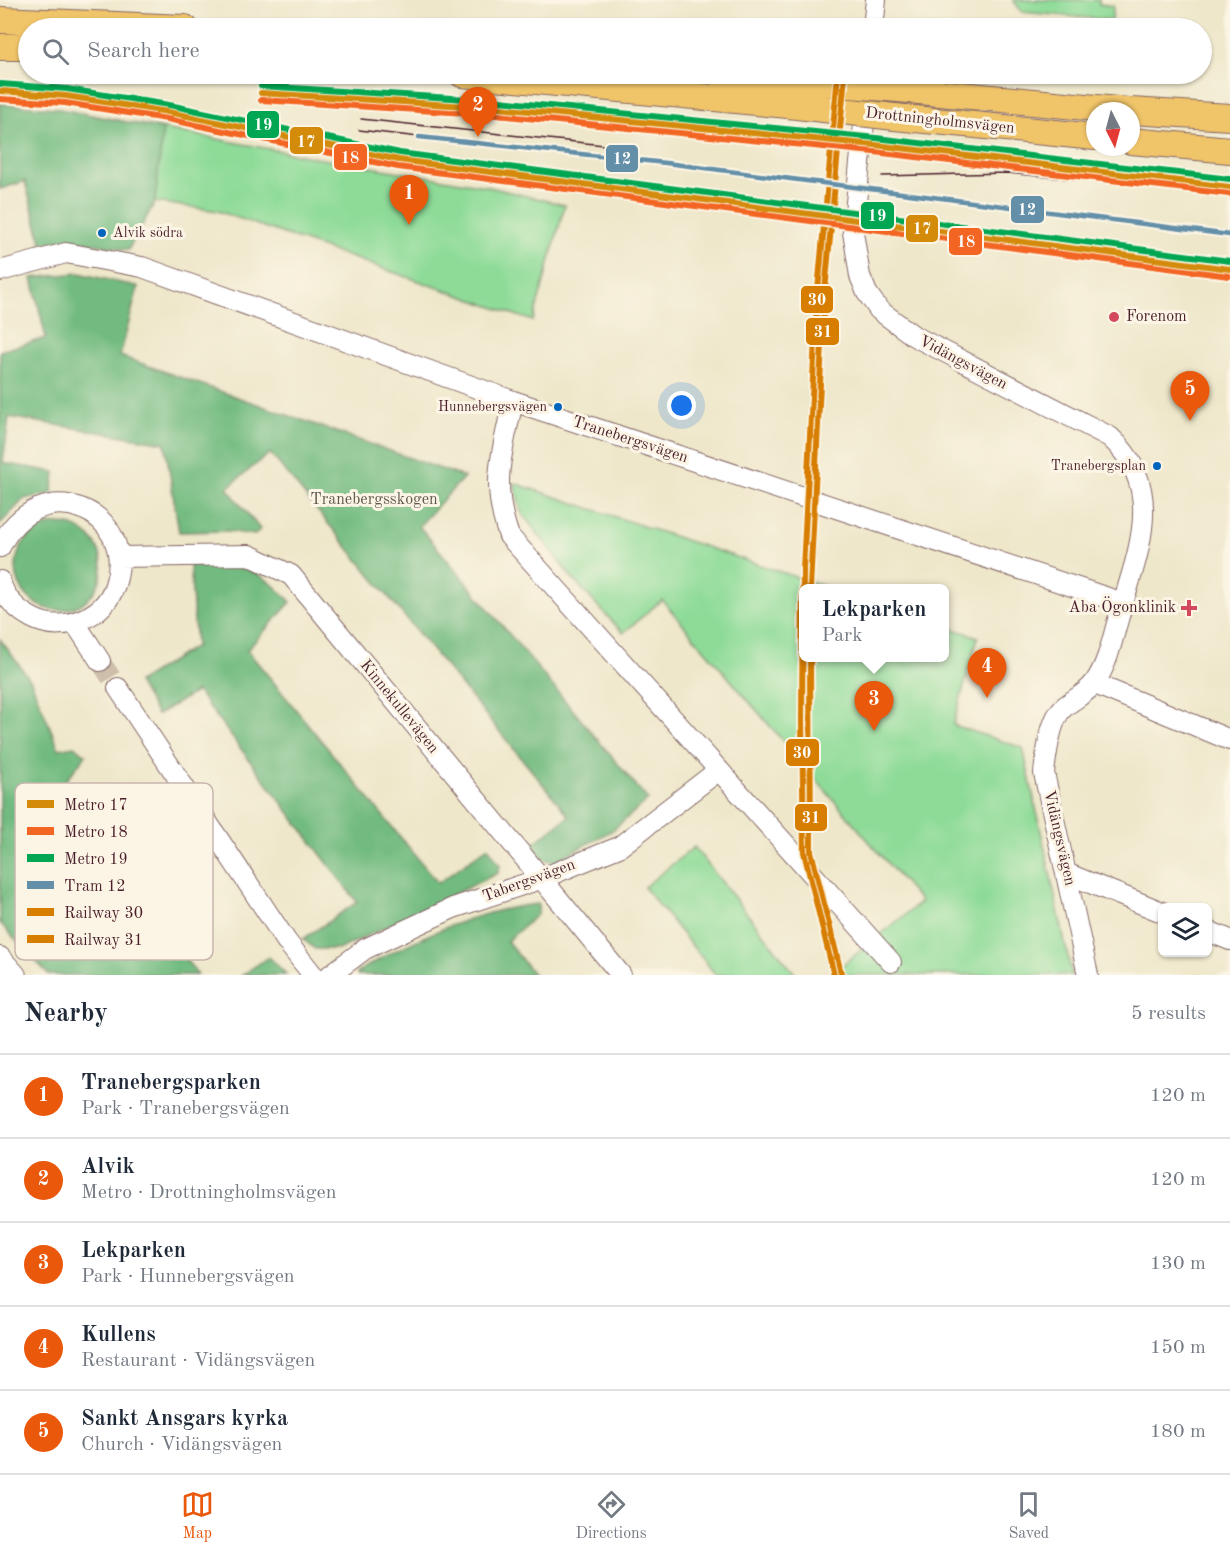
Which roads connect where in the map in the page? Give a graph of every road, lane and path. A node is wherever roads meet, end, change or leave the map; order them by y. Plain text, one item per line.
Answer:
1 (876, 0) edge
2 (874, 18) edge
3 (0, 20) edge
4 (18, 21) edge
5 (0, 47) edge
6 (18, 47) edge
7 (635, 84) edge
8 (757, 84) edge
9 (867, 84) edge
10 (790, 93) junction
11 (1086, 107) edge
12 (1140, 112) edge
13 (1230, 117) edge
14 (1086, 136) edge
15 (1140, 142) edge
16 (1230, 150) edge
17 (0, 271) edge
18 (513, 401) junction
19 (0, 547) edge
20 (119, 557) junction
21 (0, 583) edge
22 (1123, 603) junction
23 (75, 623) junction
24 (100, 661) tunnel mouth
25 (1095, 684) junction
26 (118, 688) tunnel mouth
27 (1230, 740) edge
28 (719, 770) junction
29 (181, 783) edge
30 (213, 831) edge
31 (1068, 874) junction
32 (540, 879) junction
33 (1158, 910) edge
34 (1212, 933) edge
35 (1230, 940) edge
36 (0, 957) edge
37 (891, 962) dead end
38 (16, 975) edge
39 (313, 975) edge
40 (330, 975) edge
41 (621, 975) edge
42 (1088, 975) edge

1 - 2 street
3 - 4 main road
5 - 6 main road
7 - 10 main road, Drottningholmsvägen
8 - 10 main road, Drottningholmsvägen
9 - 22 street, Vidängsvägen
10 - 11 main road, Drottningholmsvägen, bridge
10 - 14 main road, Drottningholmsvägen, bridge
12 - 13 main road, Drottningholmsvägen
15 - 16 main road
17 - 18 street, Tranebergsvägen
18 - 22 street, Tranebergsvägen
18 - 28 street
19 - 20 street
20 - 23 street
20 - 32 street, Kinnekullevägen
21 - 23 street
22 - 25 street
23 - 24 street
25 - 27 street
25 - 31 street, Vidängsvägen
26 - 29 street
28 - 32 street, Tabergsvägen
28 - 37 street
30 - 39 street
31 - 33 street
31 - 42 street, Vidängsvägen
32 - 40 street, Tabergsvägen
32 - 41 street, Kinnekullevägen
34 - 35 street
36 - 38 street

